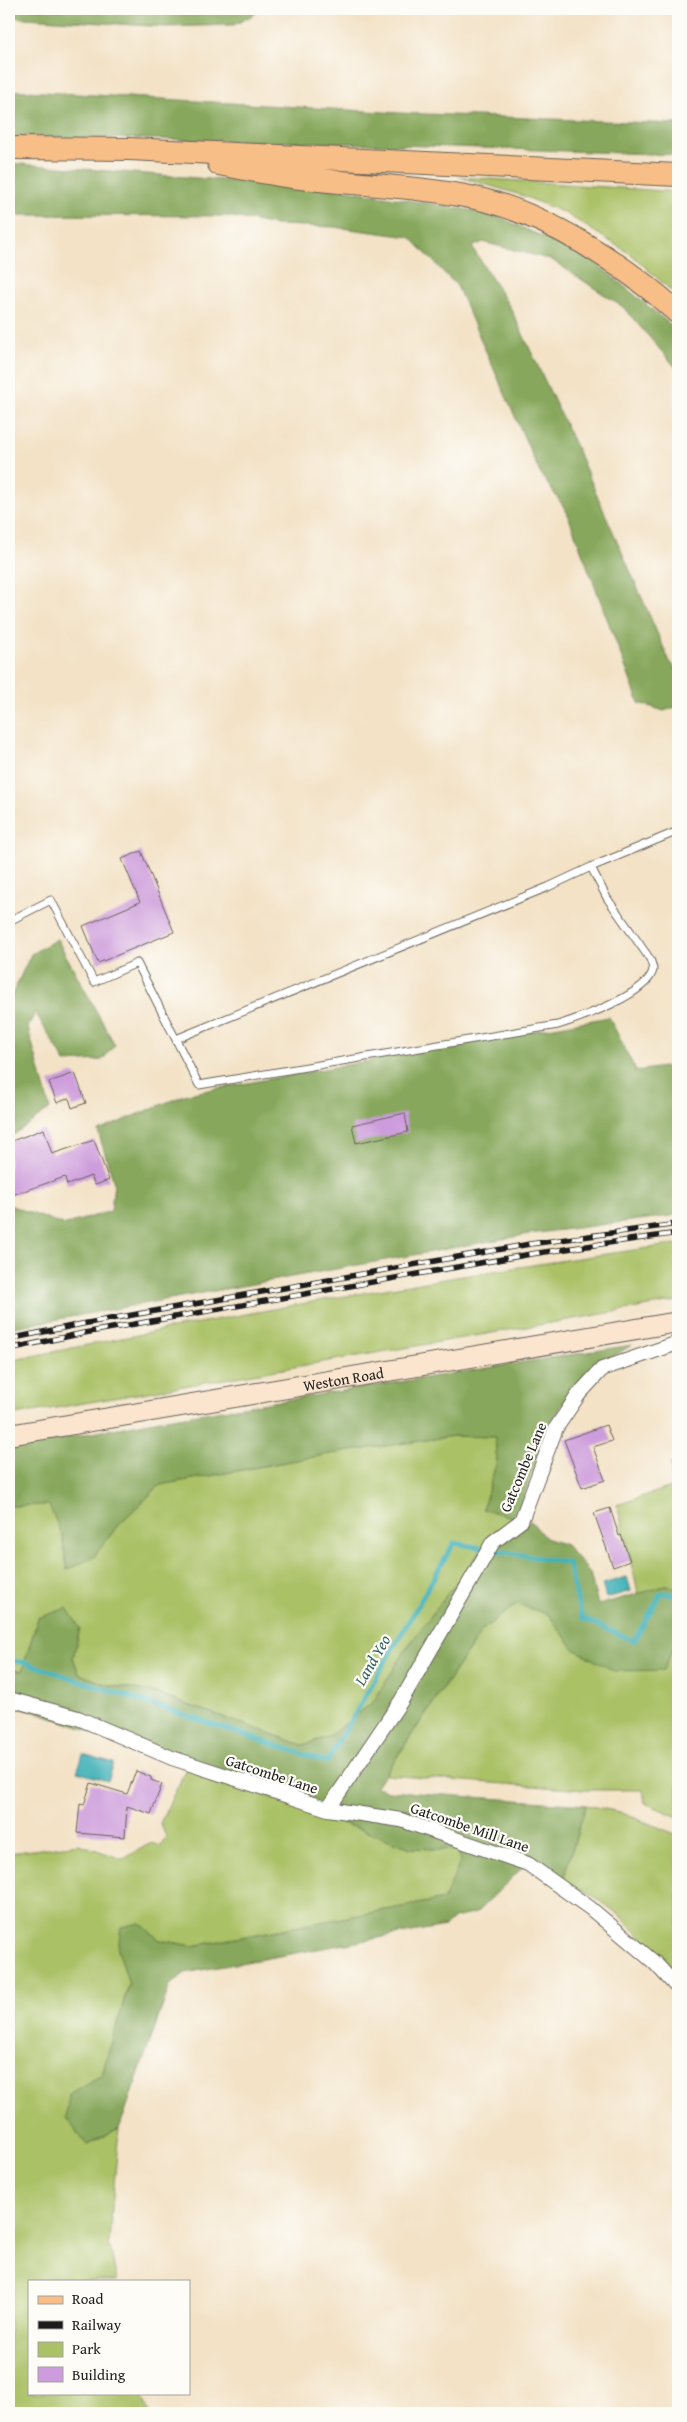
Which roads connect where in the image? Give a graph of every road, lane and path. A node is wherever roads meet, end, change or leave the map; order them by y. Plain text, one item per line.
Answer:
1 (9, 148) edge
2 (129, 149) junction
3 (678, 175) edge
4 (678, 312) edge
5 (678, 831) edge
6 (591, 866) junction
7 (9, 921) edge
8 (176, 1039) junction
9 (678, 1322) edge
10 (678, 1343) edge
11 (9, 1434) edge
12 (9, 1699) edge
13 (328, 1809) junction
14 (678, 1988) edge

1 - 2 main road
2 - 3 main road
2 - 4 main road
5 - 6 lane
6 - 8 lane
6 - 8 lane
7 - 8 lane
9 - 11 street, Weston Road
10 - 13 street, Gatcombe Lane
12 - 13 street, Gatcombe Lane
13 - 14 street, Gatcombe Mill Lane

